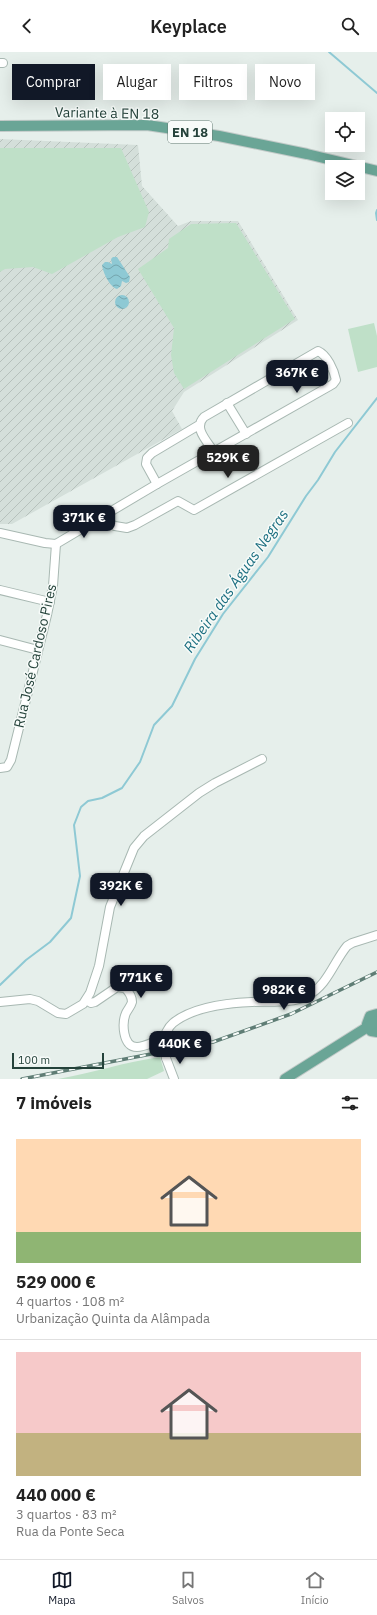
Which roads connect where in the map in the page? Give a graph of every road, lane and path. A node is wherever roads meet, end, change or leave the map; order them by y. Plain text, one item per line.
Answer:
1 (0, 126) edge
2 (377, 171) edge
3 (227, 403) junction
4 (348, 422) dead end
5 (200, 425) junction
6 (246, 434) junction
7 (214, 452) junction
8 (157, 484) junction
9 (105, 515) junction
10 (0, 533) edge
11 (56, 544) junction
12 (0, 590) edge
13 (50, 602) junction
14 (0, 640) edge
15 (38, 650) junction
16 (262, 759) dead end
17 (4, 767) edge
18 (377, 935) edge
19 (86, 1000) junction
20 (0, 1002) edge
21 (377, 1014) edge
22 (377, 1021) edge
23 (372, 1029) edge
24 (164, 1041) junction
25 (174, 1079) edge
26 (285, 1079) edge

1 - 2 main road, Variante à EN 18 / EN 18
3 - 5 street
3 - 6 street
3 - 6 street
4 - 9 street
5 - 7 street
5 - 8 street
6 - 7 street
7 - 8 street
8 - 9 street
9 - 11 street
10 - 11 street
11 - 13 street, Rua José Cardoso Pires
12 - 13 street
13 - 15 street, Rua José Cardoso Pires
14 - 15 street
15 - 17 street, Rua José Cardoso Pires
16 - 19 street
18 - 24 street
19 - 20 street
19 - 24 street
21 - 23 main road
22 - 23 main road
23 - 26 main road
24 - 25 street, bridge

